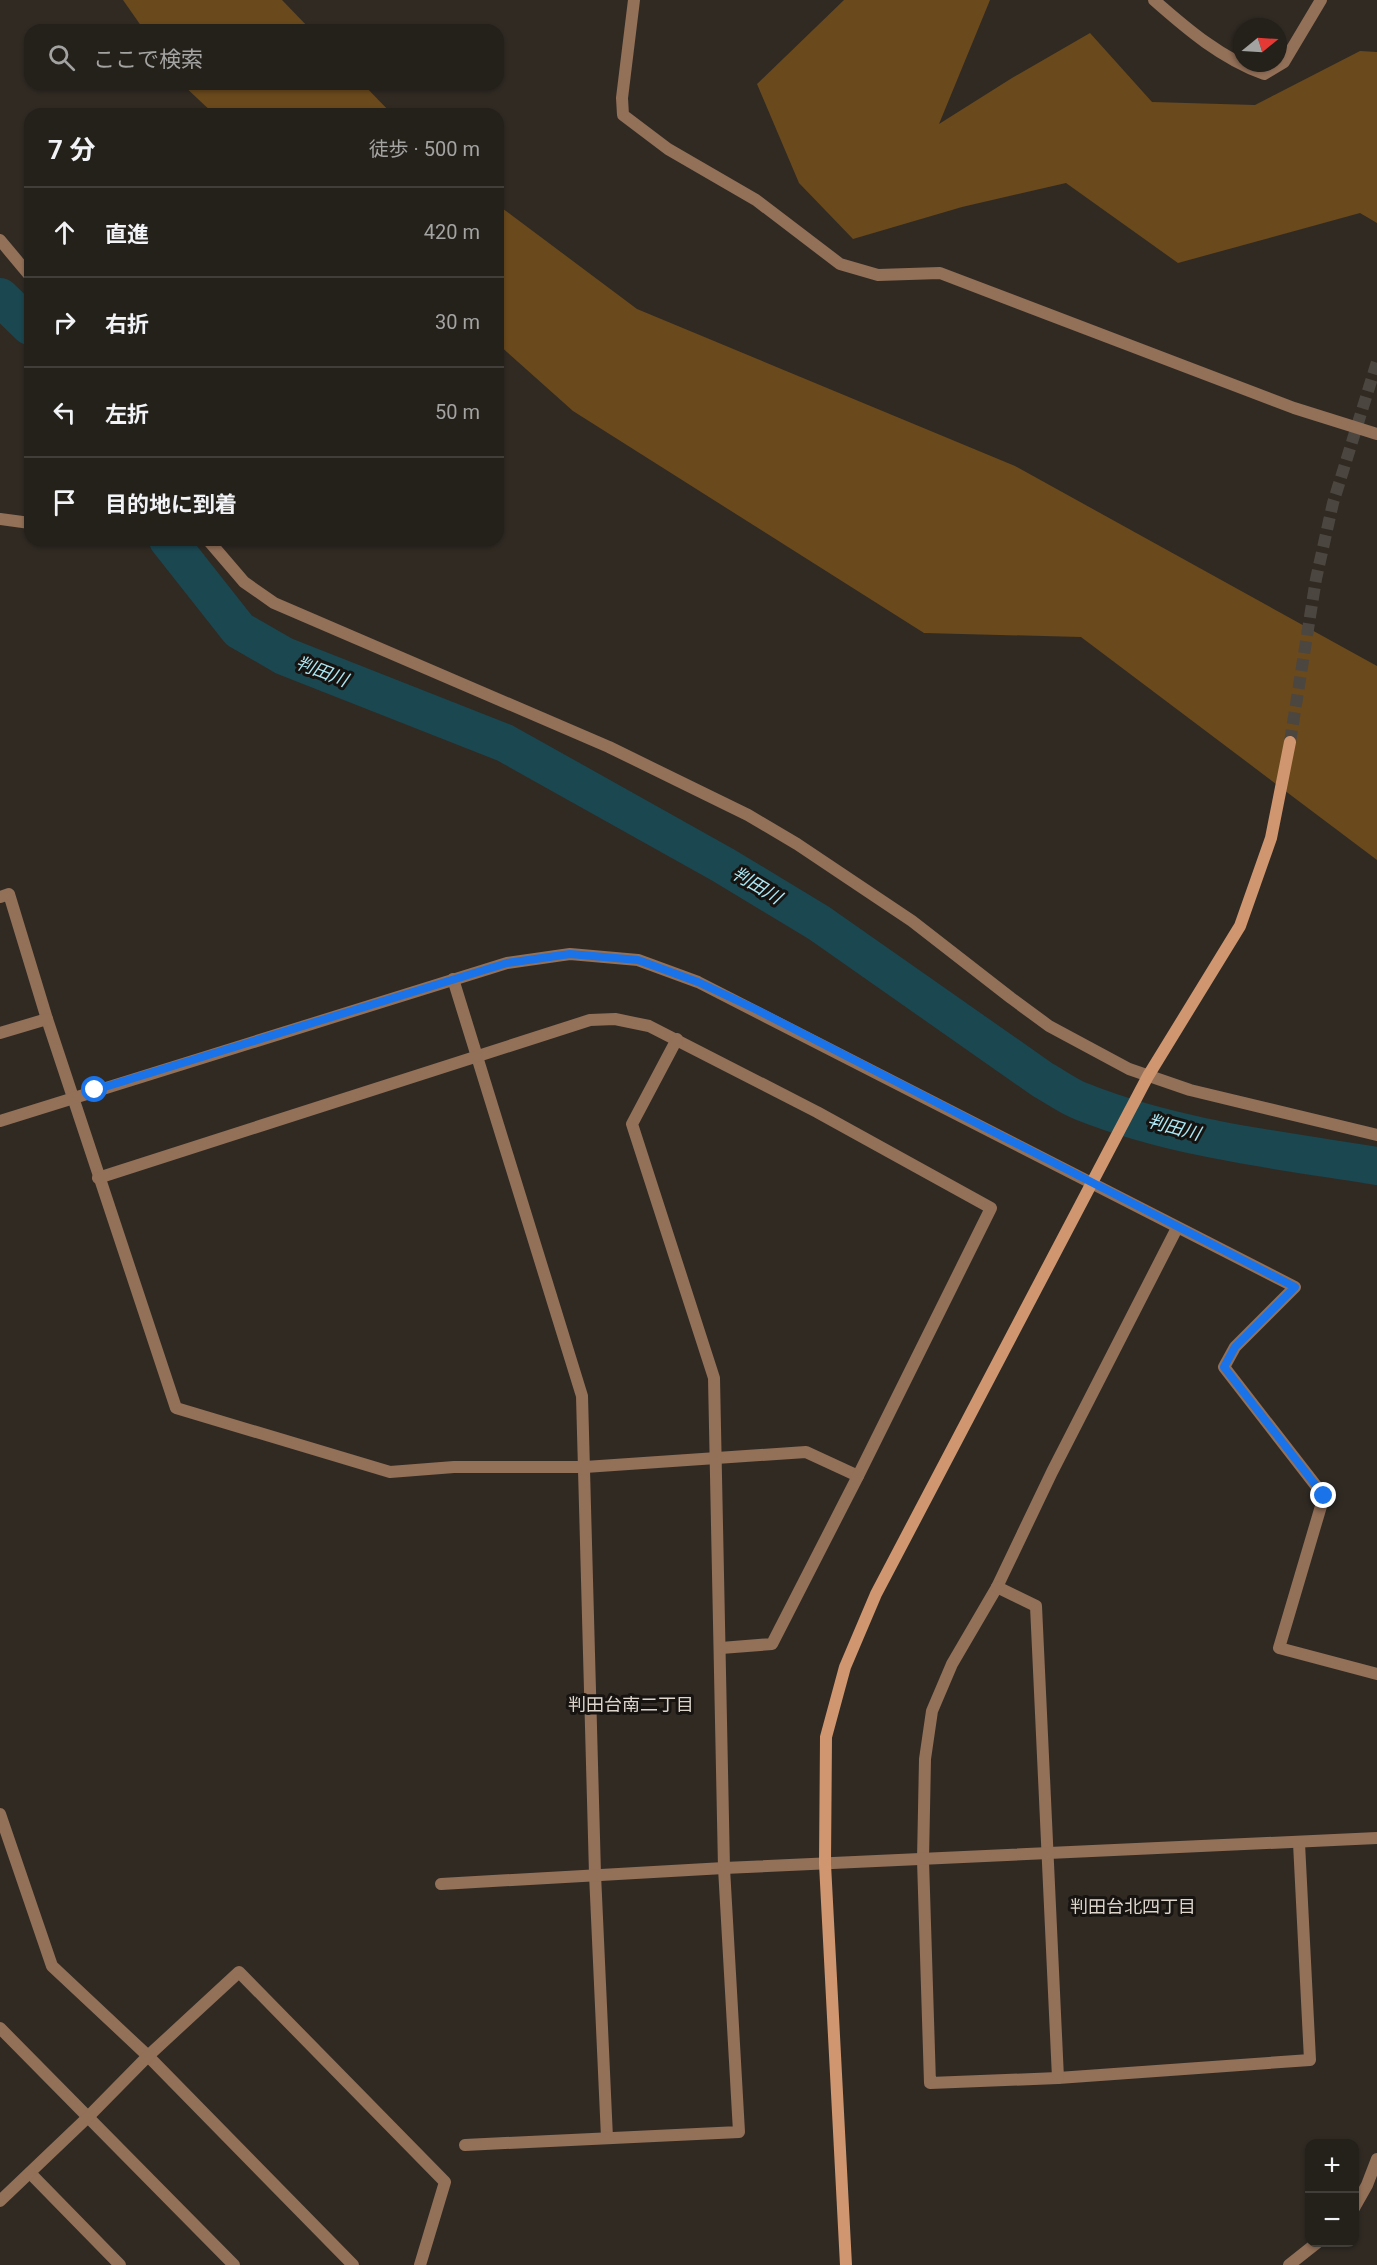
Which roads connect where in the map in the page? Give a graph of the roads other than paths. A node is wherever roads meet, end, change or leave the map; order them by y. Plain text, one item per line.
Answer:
1 (634, 0) edge
2 (1154, 0) edge
3 (1321, 0) edge
4 (0, 240) edge
5 (24, 269) edge
6 (1377, 434) edge
7 (0, 519) edge
8 (24, 522) edge
9 (213, 546) edge
10 (1290, 742) tunnel mouth
11 (0, 897) edge
12 (453, 979) junction
13 (47, 1018) junction
14 (0, 1034) edge
15 (677, 1039) junction
16 (476, 1058) junction
17 (1148, 1076) junction
18 (73, 1096) junction
19 (0, 1121) edge
20 (1377, 1135) edge
21 (98, 1178) junction
22 (1091, 1184) junction
23 (1177, 1228) junction
24 (715, 1457) junction
25 (585, 1467) junction
26 (858, 1476) junction
27 (997, 1587) junction
28 (721, 1648) junction
29 (1377, 1674) edge
30 (0, 1814) edge
31 (1377, 1838) edge
32 (1299, 1842) junction
33 (1048, 1854) junction
34 (923, 1860) junction
35 (825, 1864) junction
36 (724, 1868) junction
37 (595, 1874) junction
38 (441, 1884) dead end
39 (0, 2028) edge
40 (148, 2056) junction
41 (1058, 2078) junction
42 (87, 2118) junction
43 (607, 2138) junction
44 (465, 2145) dead end
45 (1377, 2159) edge
46 (30, 2173) junction
47 (1359, 2199) edge
48 (0, 2201) edge
49 (1312, 2247) edge
50 (120, 2265) edge
51 (234, 2265) edge
52 (352, 2265) edge
53 (420, 2265) edge
54 (846, 2265) edge
55 (1289, 2265) edge

1 - 6 street
2 - 3 street
4 - 5 street
7 - 8 street
9 - 17 street
10 - 17 street
11 - 13 street
12 - 16 street
12 - 18 street
12 - 22 street
13 - 14 street
13 - 18 street
15 - 16 street
15 - 24 street
15 - 26 street
16 - 21 street
16 - 25 street
17 - 20 street
17 - 22 street
18 - 19 street
18 - 21 street
21 - 25 street
22 - 23 street
22 - 35 street
23 - 27 street
23 - 29 street
24 - 25 street
24 - 26 street
24 - 28 street
25 - 37 street
26 - 28 street
27 - 33 street
27 - 34 street
28 - 36 street
30 - 40 street
31 - 32 street
32 - 33 street
32 - 41 street
33 - 34 street
33 - 41 street
34 - 35 street
34 - 41 street
35 - 36 street
35 - 54 street
36 - 37 street
36 - 43 street
37 - 38 street
37 - 43 street
39 - 42 street
40 - 42 street
40 - 52 street
40 - 53 street
42 - 46 street
42 - 51 street
43 - 44 street
45 - 47 street
46 - 48 street
46 - 50 street
49 - 55 street

